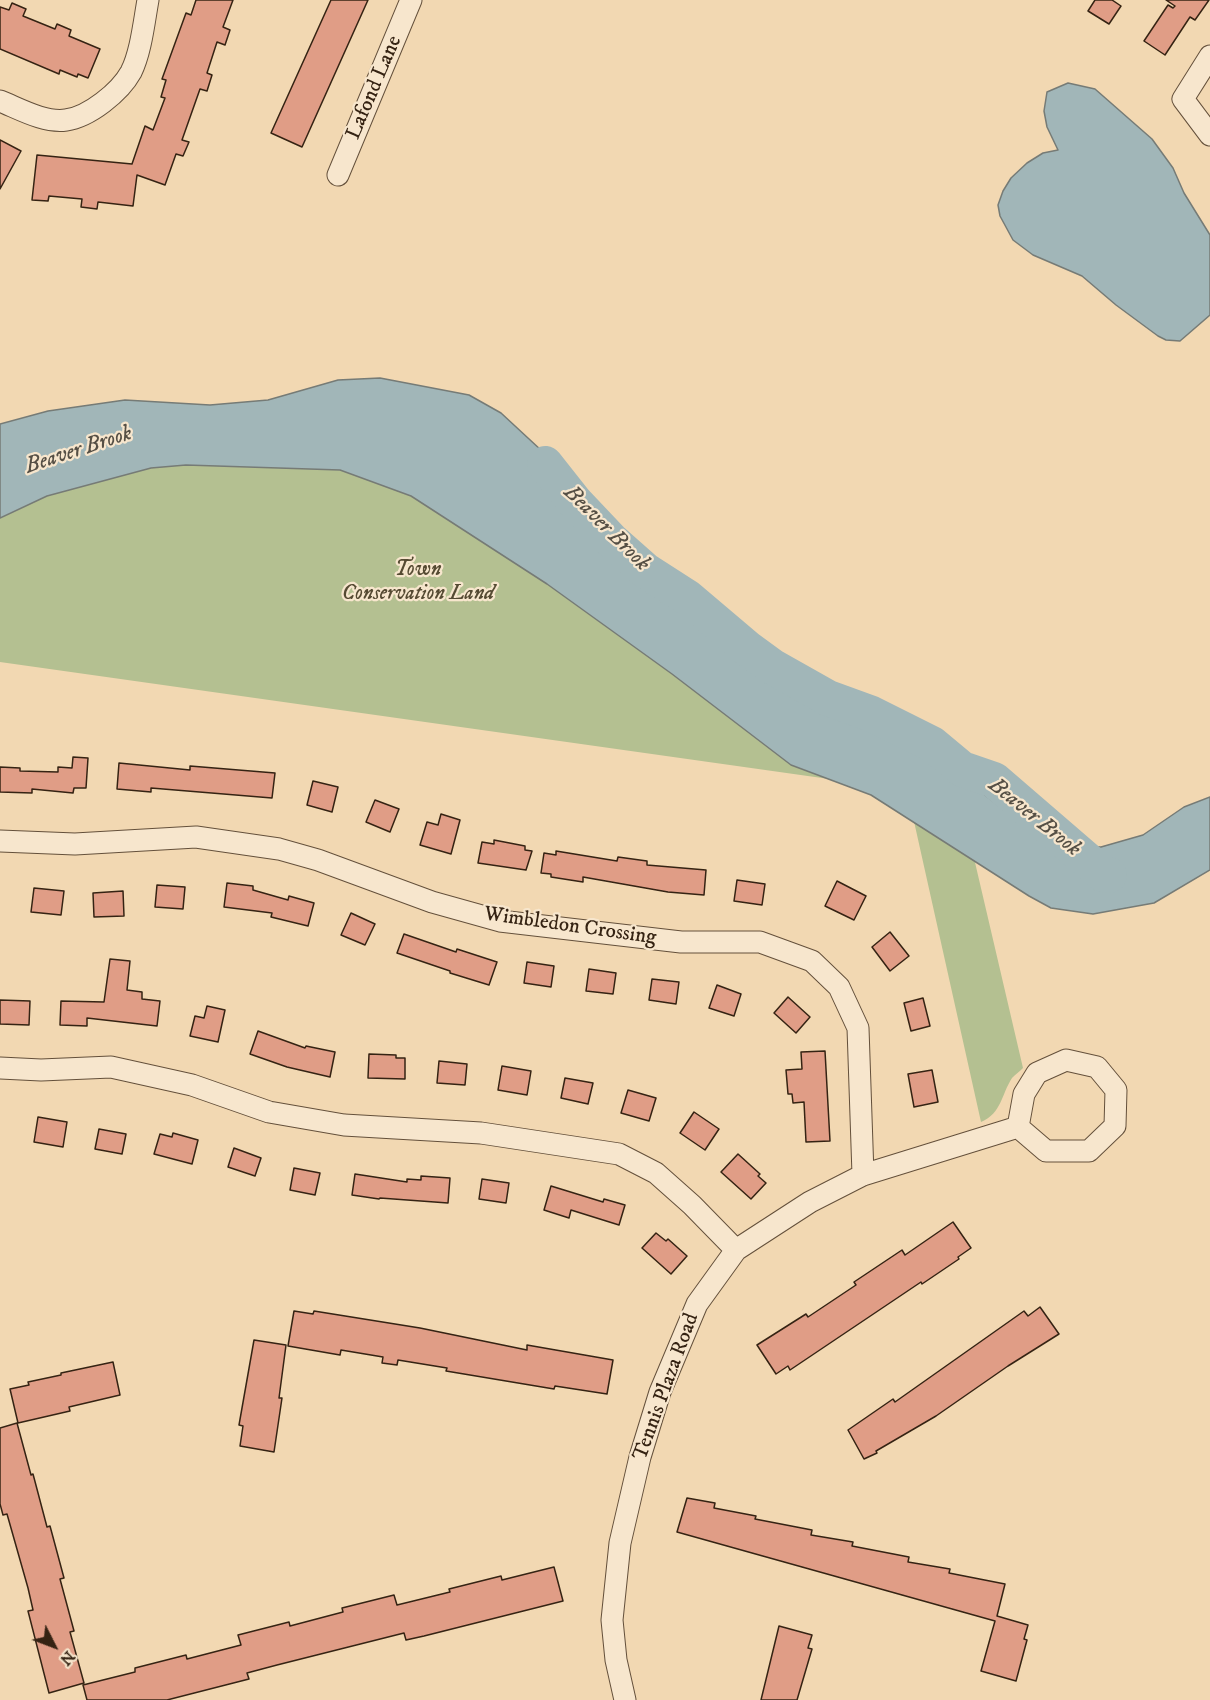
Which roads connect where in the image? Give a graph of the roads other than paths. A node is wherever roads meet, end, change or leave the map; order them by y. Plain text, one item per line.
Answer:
1 (148, 0) edge
2 (411, 0) edge
3 (1210, 56) edge
4 (0, 101) edge
5 (1210, 135) edge
6 (338, 175) dead end
7 (0, 841) edge
8 (0, 1068) edge
9 (1018, 1127) junction
10 (863, 1175) junction
11 (736, 1250) junction
12 (625, 1700) edge

1 - 4 street
2 - 6 street, Lafond Lane
3 - 5 street
7 - 10 street, Wimbledon Crossing
8 - 11 street
9 - 9 street
9 - 10 street, Tennis Plaza Road
10 - 11 street, Tennis Plaza Road
11 - 12 street, Tennis Plaza Road

